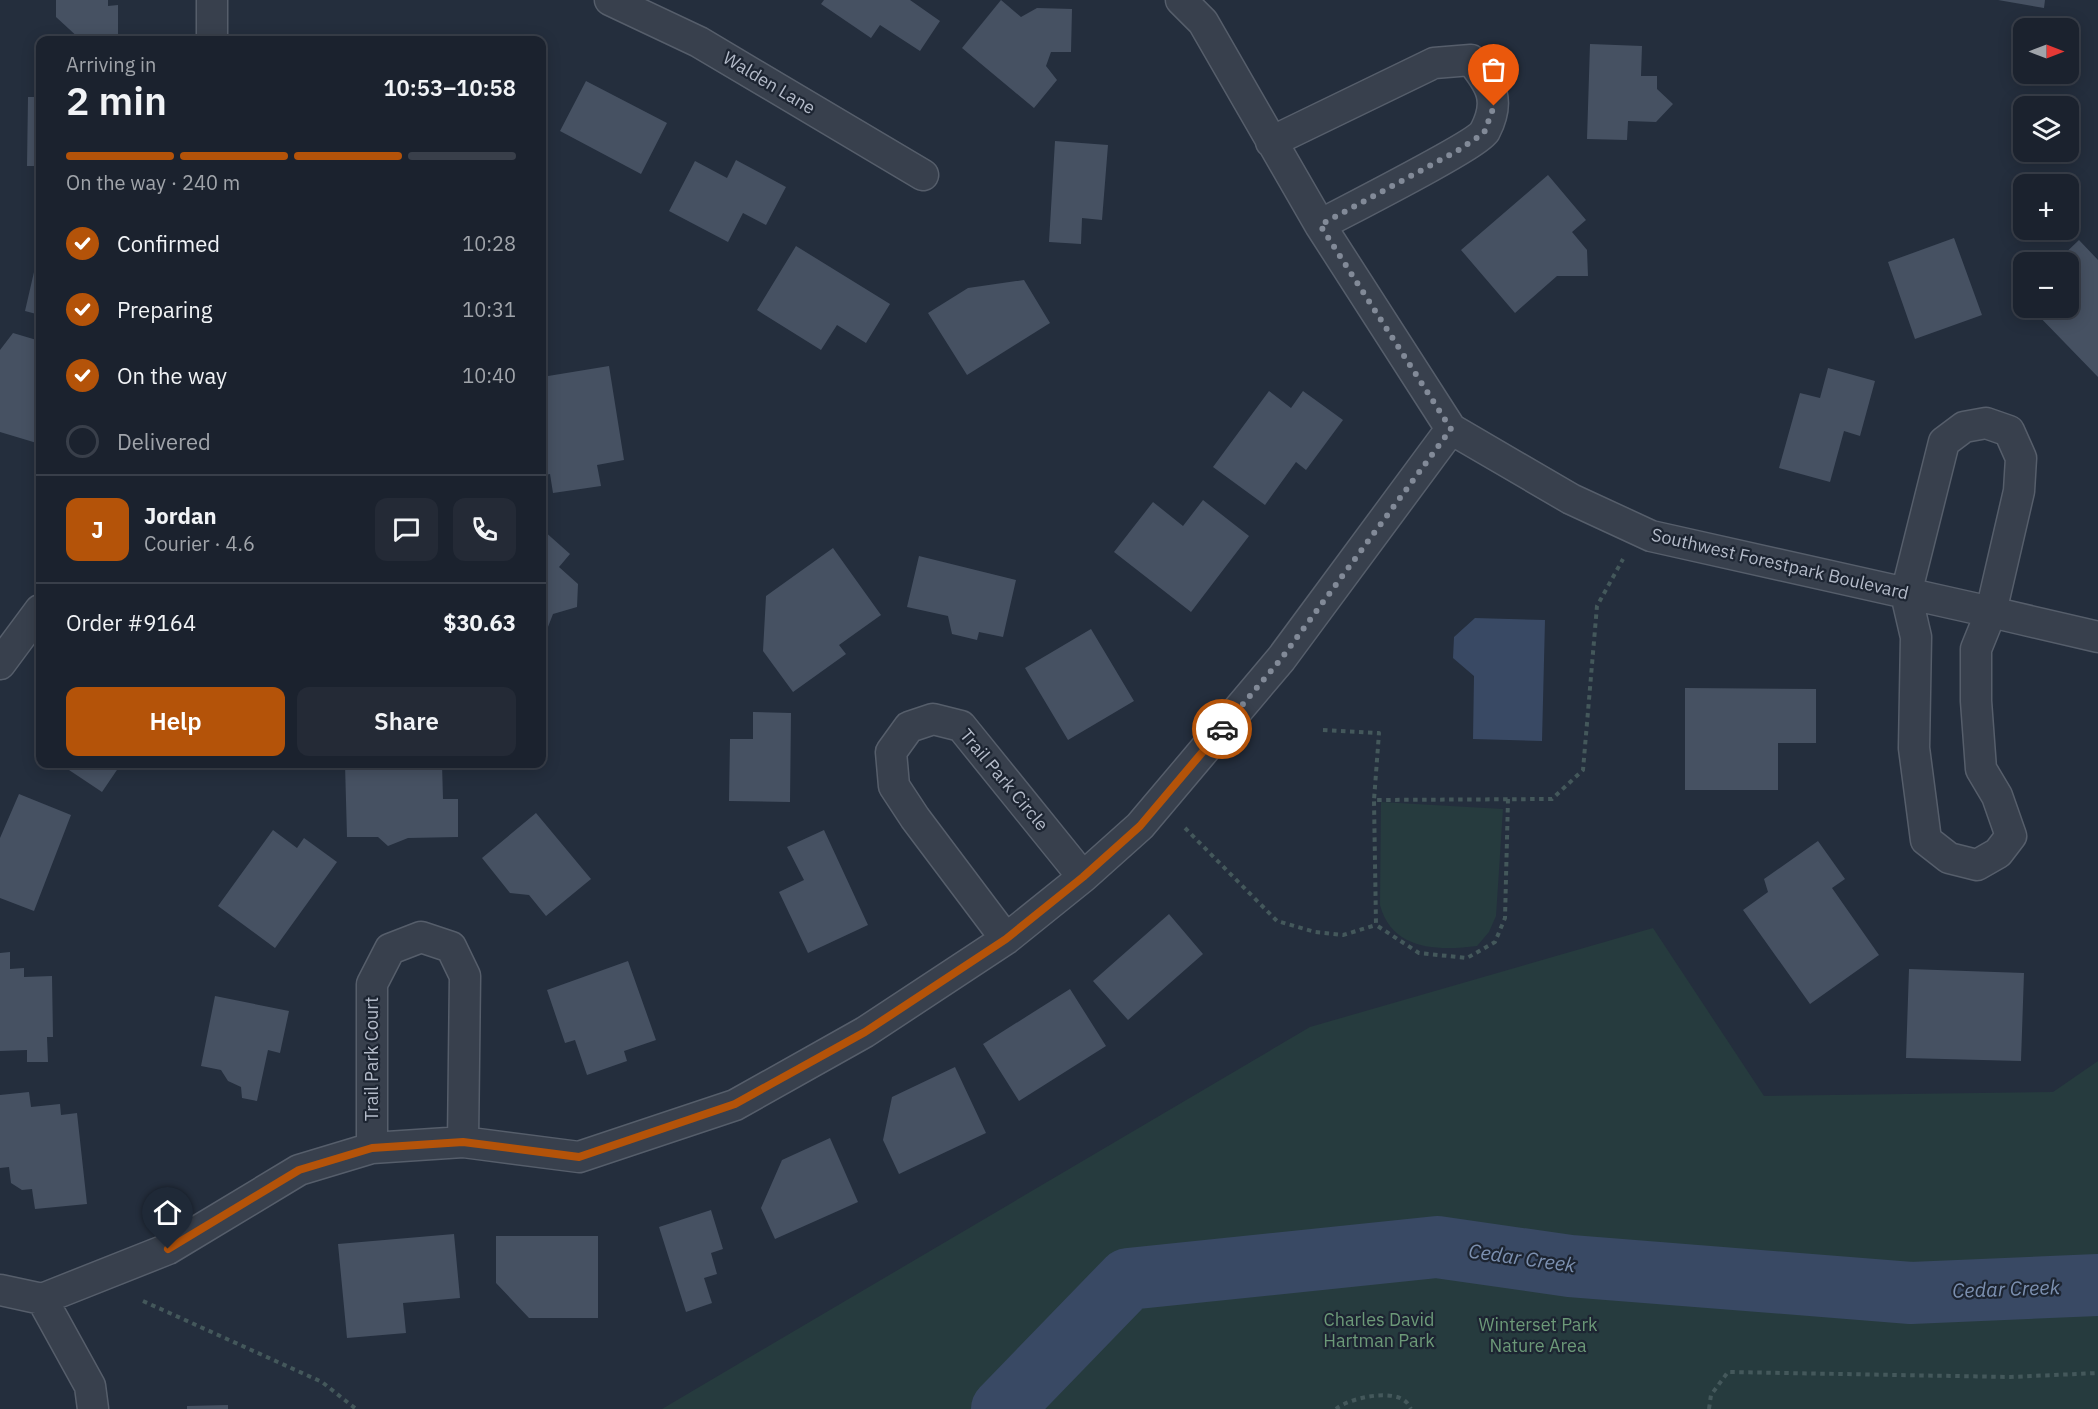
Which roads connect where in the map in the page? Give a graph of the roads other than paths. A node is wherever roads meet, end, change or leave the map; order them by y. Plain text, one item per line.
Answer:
1 (212, 0) edge
2 (610, 0) edge
3 (1181, 0) edge
4 (212, 36) edge
5 (1271, 142) junction
6 (923, 175) dead end
7 (1320, 225) junction
8 (1451, 429) junction
9 (1906, 594) junction
10 (1991, 612) junction
11 (36, 615) edge
12 (2098, 637) edge
13 (0, 664) edge
14 (1083, 877) junction
15 (1006, 939) junction
16 (463, 1142) junction
17 (372, 1148) junction
18 (0, 1290) edge
19 (42, 1299) junction
20 (93, 1409) edge

1 - 4 street
2 - 6 street, Walden Lane
3 - 5 street, Southwest Forestpark Boulevard
5 - 7 street, Southwest Forestpark Boulevard
5 - 7 street
7 - 8 street, Southwest Forestpark Boulevard
8 - 9 street, Southwest Forestpark Boulevard
8 - 14 street
9 - 10 street, Southwest Forestpark Boulevard
9 - 10 street
9 - 10 street
10 - 12 street, Southwest Forestpark Boulevard
11 - 13 street
14 - 15 street
14 - 15 street, Trail Park Circle
15 - 16 street
16 - 17 street
16 - 17 street, Trail Park Court
17 - 19 street
18 - 19 street
19 - 20 street

